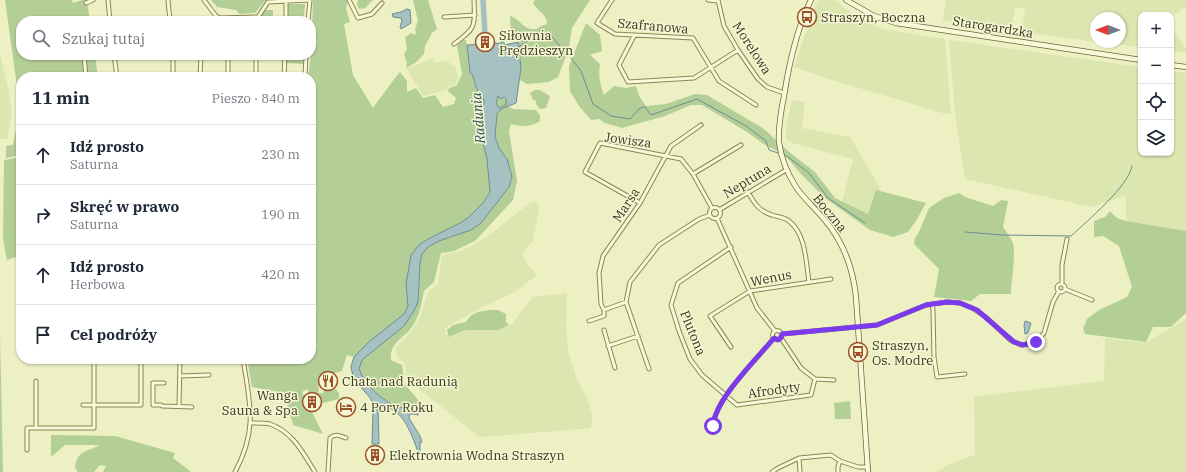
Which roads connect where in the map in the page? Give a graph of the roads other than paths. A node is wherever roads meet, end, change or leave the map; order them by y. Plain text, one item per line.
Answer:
1 (93, 0) edge
2 (108, 0) edge
3 (168, 0) edge
4 (204, 0) edge
5 (310, 0) edge
6 (350, 0) edge
7 (474, 0) edge
8 (612, 0) edge
9 (708, 0) edge
10 (718, 0) edge
11 (811, 0) edge
12 (846, 0) edge
13 (286, 2) junction
14 (86, 3) dead end
15 (382, 4) dead end
16 (475, 15) junction
17 (110, 16) edge
18 (170, 16) edge
19 (216, 16) edge
20 (259, 16) edge
21 (286, 16) edge
22 (308, 16) edge
23 (444, 16) dead end
24 (634, 36) junction
25 (454, 44) dead end
26 (738, 50) junction
27 (84, 60) edge
28 (115, 60) edge
29 (173, 60) edge
30 (200, 60) edge
31 (228, 60) edge
32 (256, 60) edge
33 (285, 60) edge
34 (306, 60) edge
35 (1138, 60) edge
36 (1174, 65) edge
37 (711, 67) junction
38 (1184, 67) edge
39 (86, 72) edge
40 (116, 72) edge
41 (172, 72) edge
42 (200, 72) edge
43 (228, 72) edge
44 (256, 72) edge
45 (284, 72) edge
46 (305, 72) edge
47 (784, 93) junction
48 (756, 105) dead end
49 (701, 125) dead end
50 (741, 145) dead end
51 (665, 156) junction
52 (786, 170) junction
53 (693, 174) junction
54 (748, 192) junction
55 (640, 204) junction
56 (712, 208) junction
57 (719, 210) junction
58 (710, 215) junction
59 (717, 218) junction
60 (1067, 240) dead end
61 (731, 247) junction
62 (831, 279) dead end
63 (809, 282) junction
64 (1062, 284) junction
65 (1065, 289) junction
66 (750, 291) junction
67 (1059, 291) junction
68 (1092, 300) dead end
69 (626, 302) junction
70 (932, 304) junction
71 (604, 310) junction
72 (589, 321) dead end
73 (859, 327) junction
74 (604, 330) dead end
75 (775, 331) junction
76 (782, 334) junction
77 (638, 336) junction
78 (774, 338) junction
79 (781, 338) junction
80 (608, 346) junction
81 (731, 347) dead end
82 (94, 364) edge
83 (142, 364) edge
84 (180, 364) edge
85 (244, 364) edge
86 (615, 368) dead end
87 (649, 369) dead end
88 (965, 374) dead end
89 (209, 375) dead end
90 (180, 376) junction
91 (815, 379) junction
92 (834, 380) dead end
93 (36, 381) dead end
94 (164, 383) dead end
95 (726, 396) junction
96 (82, 404) dead end
97 (94, 405) junction
98 (179, 407) junction
99 (192, 407) dead end
100 (251, 423) junction
101 (713, 426) dead end
102 (36, 428) junction
103 (346, 438) dead end
104 (27, 450) dead end
105 (799, 458) junction
106 (840, 461) junction
107 (868, 469) edge
108 (235, 472) edge
109 (315, 472) edge
110 (328, 472) edge
111 (772, 472) edge
112 (800, 472) edge
113 (838, 472) edge

1 - 14 street
2 - 17 street
3 - 18 street
4 - 19 street
5 - 13 street
5 - 22 street
6 - 15 street
7 - 16 street
8 - 24 street, Szafranowa
9 - 10 street
10 - 26 street, Morelowa
11 - 47 street, Boczna
12 - 35 street, Starogardzka
13 - 20 street
13 - 21 street
16 - 23 street
16 - 25 street
24 - 37 street, Szafranowa
24 - 37 street
26 - 37 street
26 - 47 street, Morelowa
27 - 39 street
28 - 40 street
29 - 41 street
30 - 42 street
31 - 43 street
32 - 44 street
33 - 45 street
34 - 46 street
36 - 38 street
37 - 48 street, Szafranowa
47 - 52 street, Boczna
49 - 51 street, Marsa
50 - 53 street
51 - 53 street, Jowisza
51 - 55 street, Marsa
51 - 55 street, Jowisza
52 - 54 street, Neptuna
52 - 73 street, Boczna
53 - 56 street, Jowisza
54 - 57 street, Neptuna
54 - 63 street
55 - 71 street, Marsa
56 - 57 street
56 - 58 street
57 - 59 street
58 - 59 street
58 - 69 street
59 - 61 street
60 - 64 street
61 - 66 street
61 - 95 street, Plutona
62 - 63 street, Wenus
63 - 66 street, Wenus
64 - 65 street
64 - 67 street
65 - 67 street
65 - 68 street
66 - 75 street
66 - 81 street, Wenus
67 - 70 street
69 - 71 street
69 - 77 street
70 - 73 street
70 - 88 street
71 - 72 street
73 - 76 street
73 - 107 street, Boczna
74 - 80 street
75 - 76 street
75 - 78 street
76 - 79 street
77 - 80 street
77 - 87 street
78 - 79 street
78 - 95 street
79 - 91 street
80 - 86 street
82 - 97 street
83 - 97 street
84 - 90 street
85 - 100 street
89 - 90 street
90 - 98 street
91 - 92 street
91 - 95 street, Afrodyty
93 - 102 street
94 - 98 street
95 - 101 street
96 - 97 street
97 - 102 street
98 - 99 street
100 - 108 street
100 - 109 street
102 - 104 street
103 - 110 street
105 - 106 street
105 - 111 street
105 - 112 street
106 - 107 street
106 - 113 street

